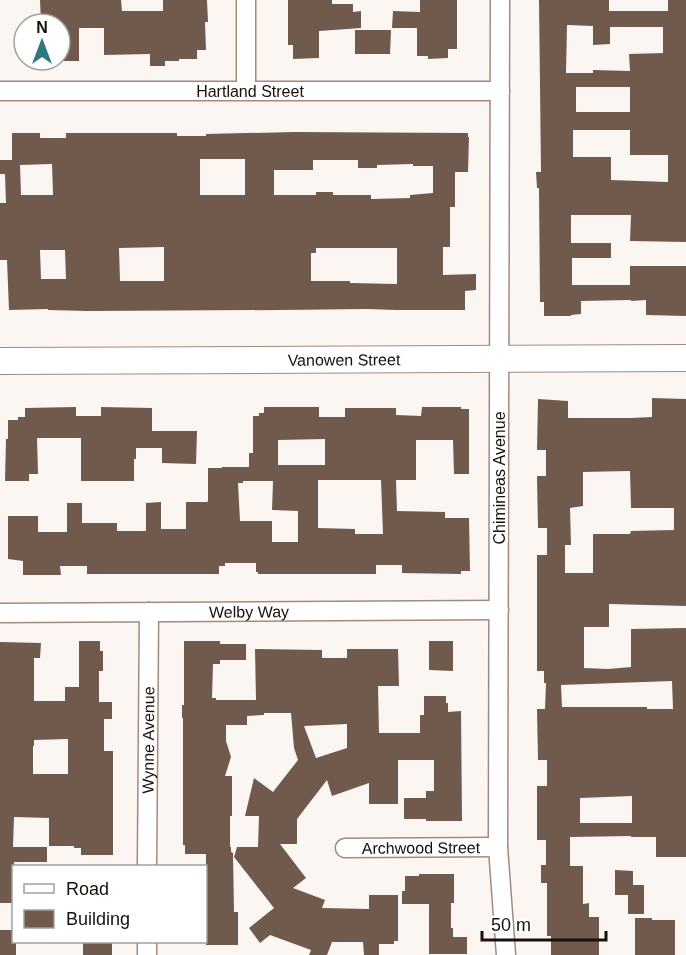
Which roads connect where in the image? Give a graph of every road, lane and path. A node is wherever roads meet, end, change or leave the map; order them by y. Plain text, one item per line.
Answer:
1 (246, 0) edge
2 (500, 0) edge
3 (246, 90) junction
4 (0, 91) edge
5 (500, 91) junction
6 (686, 358) edge
7 (499, 359) junction
8 (0, 361) edge
9 (499, 610) junction
10 (149, 612) junction
11 (0, 613) edge
12 (498, 847) junction
13 (345, 848) dead end
14 (147, 865) edge
15 (506, 955) edge

1 - 3 street
2 - 5 street, Chimineas Avenue
3 - 4 street, Hartland Street
3 - 5 street, Hartland Street
5 - 7 street, Chimineas Avenue
6 - 7 main road, Vanowen Street
7 - 8 main road, Vanowen Street
7 - 9 street, Chimineas Avenue
9 - 10 street, Welby Way
9 - 12 street, Chimineas Avenue
10 - 11 street, Welby Way
10 - 14 street, Wynne Avenue
12 - 13 street, Archwood Street
12 - 15 street, Chimineas Avenue

